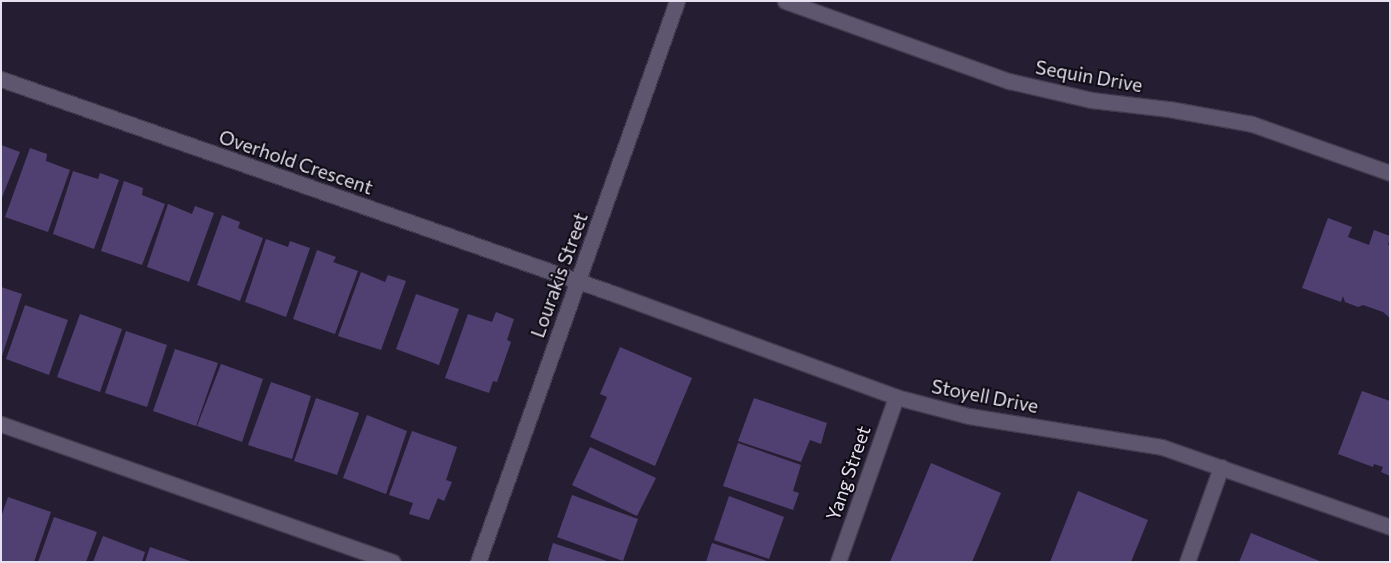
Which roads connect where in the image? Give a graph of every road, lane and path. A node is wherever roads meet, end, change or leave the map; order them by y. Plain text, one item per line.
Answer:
1 (677, 1) edge
2 (785, 1) edge
3 (1, 79) edge
4 (1390, 173) edge
5 (578, 282) junction
6 (896, 397) junction
7 (1, 424) edge
8 (1221, 467) junction
9 (1390, 526) edge
10 (392, 562) edge
11 (478, 562) edge
12 (838, 562) edge
13 (1187, 562) edge

1 - 5 street, Lourakis Street
2 - 4 street, Sequin Drive
3 - 5 street, Overhold Crescent
5 - 6 street, Stoyell Drive
5 - 11 street, Lourakis Street
6 - 8 street, Stoyell Drive
6 - 12 street, Yang Street
7 - 10 street
8 - 9 street, Stoyell Drive
8 - 13 street

